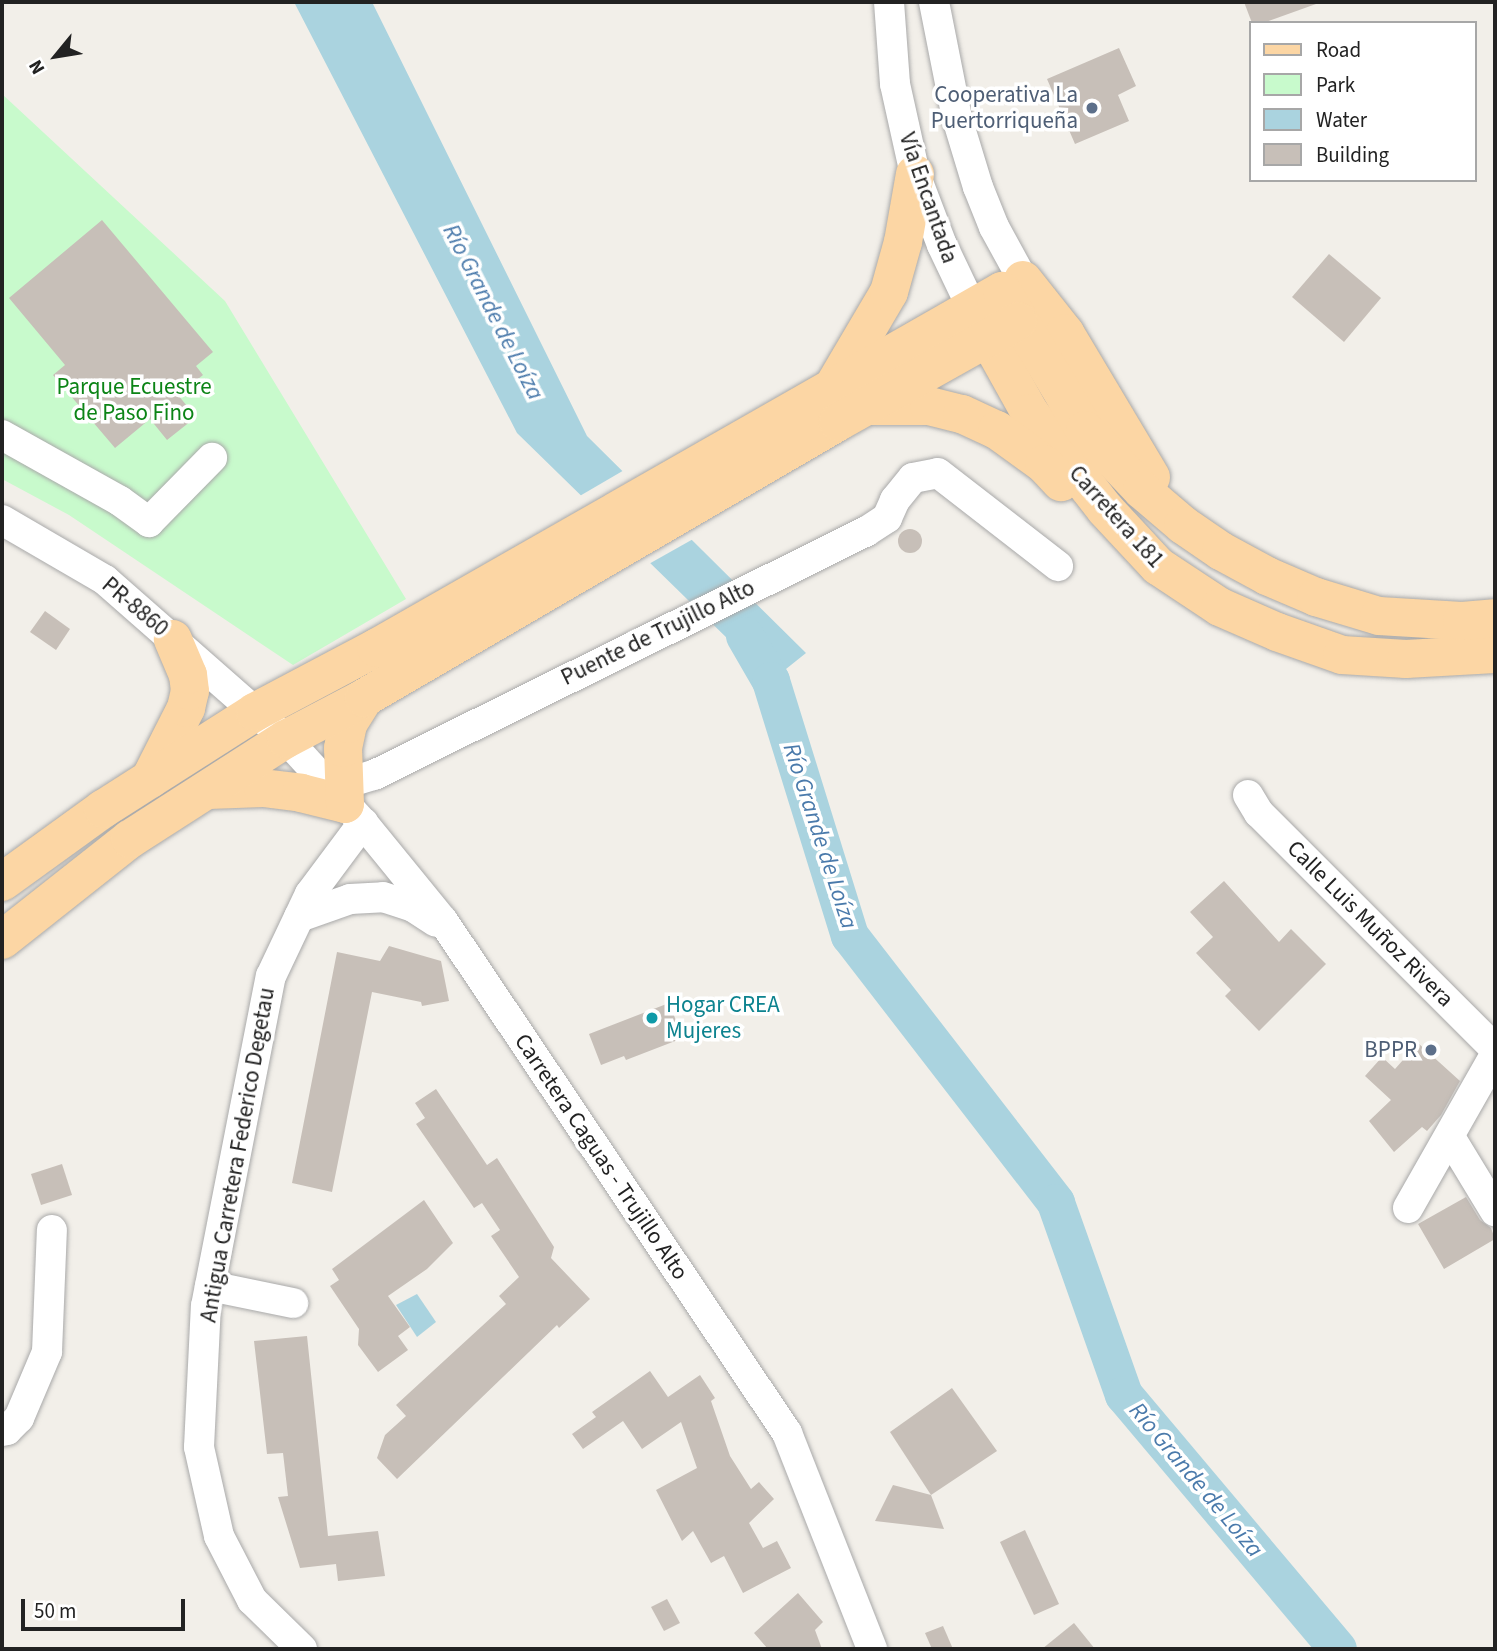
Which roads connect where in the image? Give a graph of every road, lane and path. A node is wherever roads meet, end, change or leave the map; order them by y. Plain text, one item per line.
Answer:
1 (889, 2) edge
2 (934, 2) edge
3 (915, 174) junction
4 (1000, 308) junction
5 (839, 401) junction
6 (2, 435) edge
7 (212, 458) dead end
8 (2, 520) edge
9 (1058, 566) dead end
10 (1158, 566) junction
11 (1495, 618) edge
12 (173, 639) junction
13 (1495, 654) edge
14 (379, 690) junction
15 (255, 712) junction
16 (286, 739) junction
17 (150, 780) junction
18 (207, 790) junction
19 (1248, 795) dead end
20 (350, 804) junction
21 (2, 882) edge
22 (299, 917) junction
23 (450, 933) junction
24 (2, 940) edge
25 (1495, 1049) edge
26 (1495, 1055) edge
27 (1450, 1137) junction
28 (1408, 1208) dead end
29 (1495, 1211) edge
30 (52, 1230) dead end
31 (210, 1286) junction
32 (293, 1303) dead end
33 (2, 1431) edge
34 (302, 1649) edge
35 (872, 1649) edge

1 - 3 street, Vía Encantada
2 - 4 street
3 - 4 street, Vía Encantada
3 - 5 main road
4 - 5 main road
4 - 10 main road, Carretera 181
4 - 11 main road, Carretera 181
5 - 10 main road
5 - 14 main road
5 - 15 main road
6 - 7 street
8 - 12 street, PR-8860 / PR-8860
9 - 20 street, Puente de Trujillo Alto
10 - 13 main road, Carretera 181
12 - 15 street, PR-8860 / PR-8860
12 - 17 main road
14 - 16 main road
14 - 20 main road
15 - 16 street, Carretera Caguas - Trujillo Alto
15 - 17 main road
16 - 18 main road
16 - 20 street, Carretera Caguas - Trujillo Alto
17 - 21 main road
18 - 20 main road
18 - 24 main road
19 - 25 street, Calle Luis Muñoz Rivera
20 - 22 street, Antigua Carretera Federico Degetau
20 - 23 street, Carretera Caguas - Trujillo Alto
22 - 23 street
22 - 31 street, Antigua Carretera Federico Degetau
23 - 35 street, Carretera Caguas - Trujillo Alto
26 - 27 street
27 - 28 street
27 - 29 street
30 - 33 street
31 - 32 street
31 - 34 street, Antigua Carretera Federico Degetau

